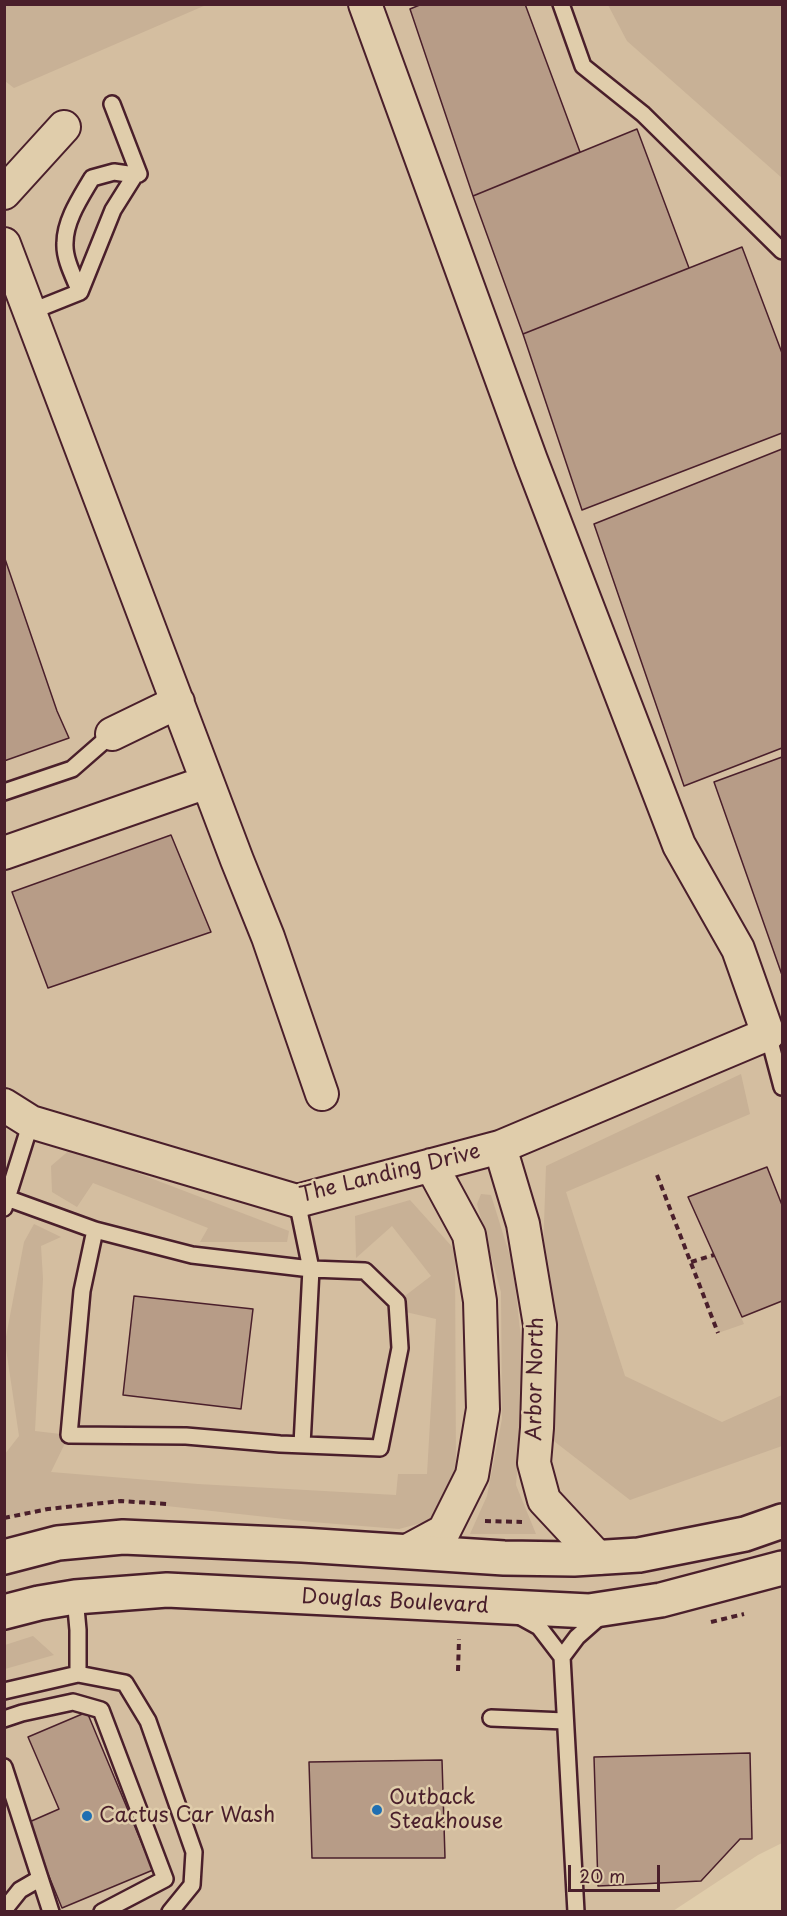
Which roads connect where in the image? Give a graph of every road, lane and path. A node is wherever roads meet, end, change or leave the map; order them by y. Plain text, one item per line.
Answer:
1 (365, 4) edge
2 (561, 4) edge
3 (112, 104) dead end
4 (64, 127) dead end
5 (139, 174) dead end
6 (4, 193) edge
7 (4, 244) edge
8 (783, 251) edge
9 (80, 292) junction
10 (20, 307) edge
11 (177, 702) junction
12 (112, 735) joint
13 (207, 782) junction
14 (4, 792) edge
15 (4, 853) edge
16 (775, 1032) edge
17 (783, 1087) edge
18 (322, 1094) dead end
19 (4, 1105) edge
20 (31, 1122) junction
21 (500, 1147) junction
22 (431, 1165) junction
23 (657, 1175) dead end
24 (5, 1201) edge
25 (297, 1201) junction
26 (95, 1230) junction
27 (714, 1255) dead end
28 (691, 1262) junction
29 (312, 1269) junction
30 (718, 1333) dead end
31 (302, 1445) junction
32 (478, 1520) dead end
33 (783, 1521) edge
34 (532, 1523) dead end
35 (783, 1542) edge
36 (405, 1552) junction
37 (4, 1557) edge
38 (598, 1558) junction
39 (783, 1568) edge
40 (67, 1598) junction
41 (503, 1608) junction
42 (610, 1608) junction
43 (4, 1612) edge
44 (4, 1617) edge
45 (459, 1639) dead end
46 (562, 1657) junction
47 (458, 1671) dead end
48 (78, 1674) junction
49 (4, 1691) edge
50 (491, 1718) dead end
51 (4, 1719) edge
52 (566, 1721) junction
53 (4, 1767) edge
54 (39, 1878) junction
55 (4, 1910) edge
56 (51, 1911) edge
57 (102, 1911) edge
58 (170, 1911) edge
59 (576, 1911) edge

1 - 16 street
2 - 8 lane
3 - 5 lane
4 - 6 street
7 - 10 street
9 - 9 lane
9 - 10 lane
10 - 11 street
11 - 12 street
11 - 13 street
12 - 14 lane
13 - 15 street
13 - 18 street
16 - 17 lane
16 - 21 street, The Landing Drive
19 - 20 street, The Landing Drive
20 - 24 lane
20 - 25 street, The Landing Drive
21 - 22 street, The Landing Drive
21 - 38 street, Arbor North
22 - 25 street, The Landing Drive
22 - 36 street
23 - 28 path
24 - 26 lane
25 - 29 lane
26 - 29 lane
26 - 31 lane
27 - 28 path
28 - 30 path
29 - 31 lane
29 - 31 lane
32 - 34 path
33 - 38 main road
35 - 42 main road
36 - 37 main road
36 - 38 main road
39 - 42 main road, Douglas Boulevard
40 - 41 main road, Douglas Boulevard
40 - 43 main road, Douglas Boulevard
40 - 44 main road
40 - 48 lane
41 - 42 main road, Douglas Boulevard
41 - 46 lane
42 - 46 lane
45 - 47 path
46 - 52 lane
48 - 49 lane
48 - 58 lane
50 - 52 lane
51 - 57 lane
52 - 59 lane
53 - 54 lane
54 - 55 lane
54 - 56 lane

